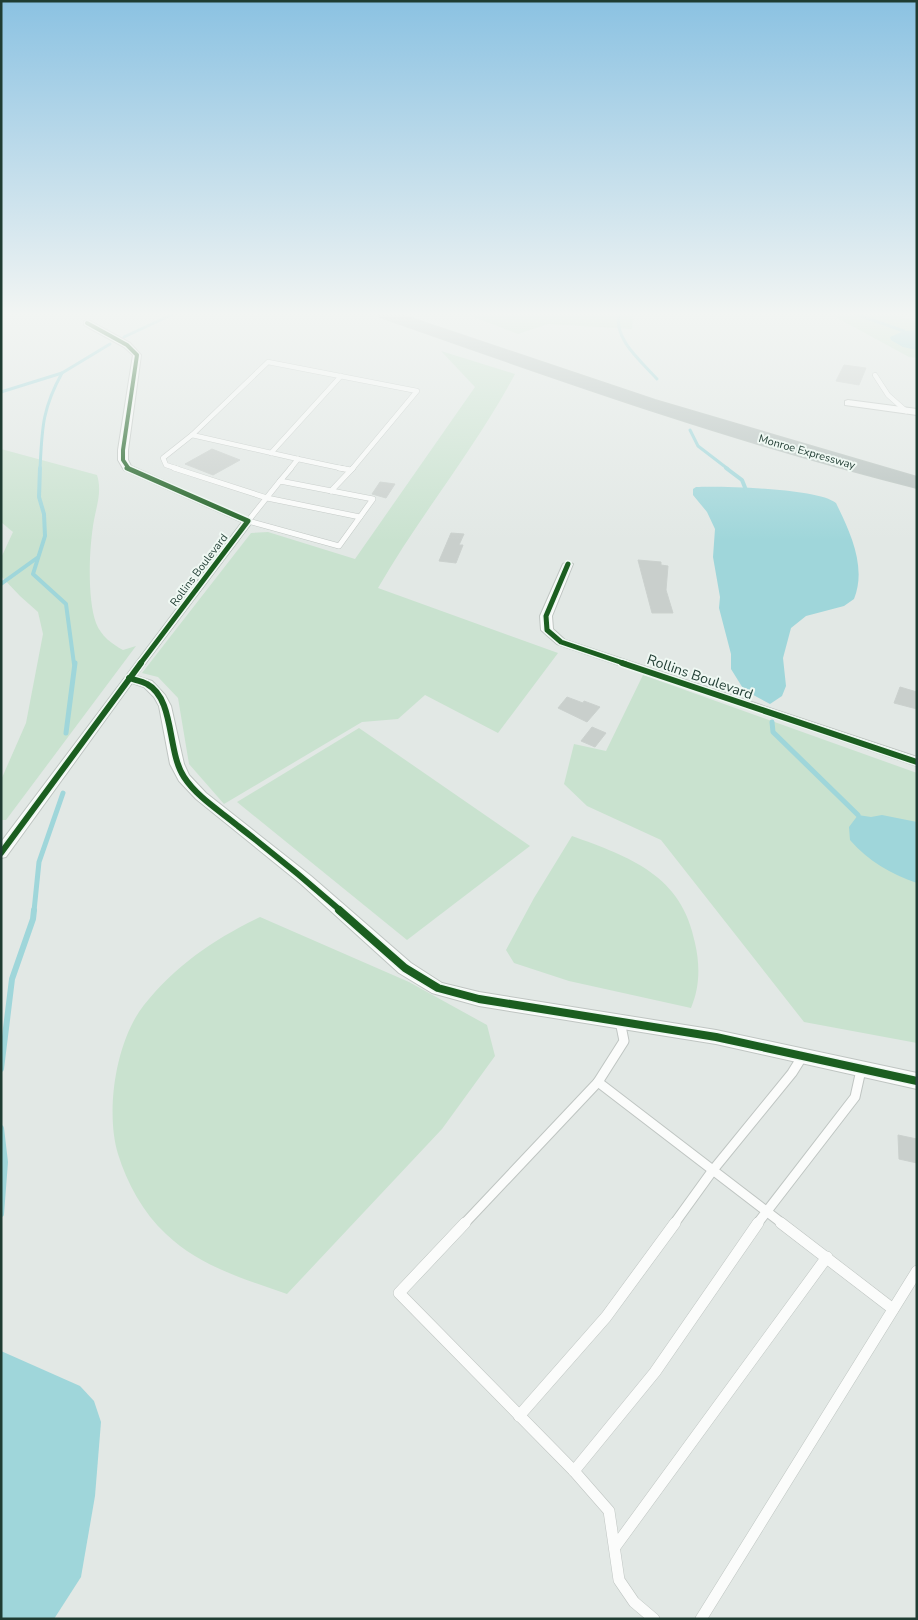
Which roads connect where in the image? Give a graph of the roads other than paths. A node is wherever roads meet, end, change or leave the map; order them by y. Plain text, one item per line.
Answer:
1 (132, 390) edge
2 (239, 390) edge
3 (329, 390) edge
4 (410, 390) edge
5 (603, 390) edge
6 (654, 390) edge
7 (882, 390) edge
8 (848, 404) dead end
9 (906, 411) junction
10 (917, 412) edge
11 (192, 435) junction
12 (271, 453) junction
13 (298, 459) junction
14 (909, 464) dead end
15 (351, 470) junction
16 (280, 481) junction
17 (917, 483) edge
18 (330, 491) junction
19 (267, 498) junction
20 (360, 517) junction
21 (248, 521) junction
22 (568, 564) dead end
23 (129, 678) junction
24 (917, 762) edge
25 (1, 853) edge
26 (620, 1021) junction
27 (802, 1057) junction
28 (862, 1070) junction
29 (917, 1081) edge
30 (598, 1082) junction
31 (713, 1170) junction
32 (766, 1211) junction
33 (826, 1257) junction
34 (917, 1271) edge
35 (893, 1309) junction
36 (519, 1416) junction
37 (574, 1471) junction
38 (615, 1547) junction
39 (654, 1619) edge
40 (700, 1619) edge

1 - 21 street, Rollins Boulevard
2 - 11 lane
3 - 12 lane
4 - 15 lane
5 - 17 highway, Monroe Expressway
6 - 14 highway, Monroe Expressway
7 - 9 lane
8 - 9 street
9 - 10 street
11 - 12 lane
11 - 19 lane
12 - 13 lane
13 - 15 lane
13 - 16 lane
15 - 18 lane
16 - 18 lane
16 - 19 lane
18 - 20 lane
19 - 20 lane
19 - 21 lane
20 - 21 lane
21 - 23 street, Rollins Boulevard
22 - 24 street, Rollins Boulevard
23 - 25 street, Rollins Boulevard
23 - 26 street
26 - 27 street
26 - 30 lane
27 - 28 street
27 - 31 lane
28 - 29 street
28 - 32 lane
30 - 31 lane
30 - 36 lane
31 - 32 lane
31 - 36 lane
32 - 33 lane
32 - 37 lane
33 - 35 lane
33 - 38 lane
34 - 35 lane
35 - 40 lane
36 - 37 lane
37 - 38 lane
38 - 39 lane

